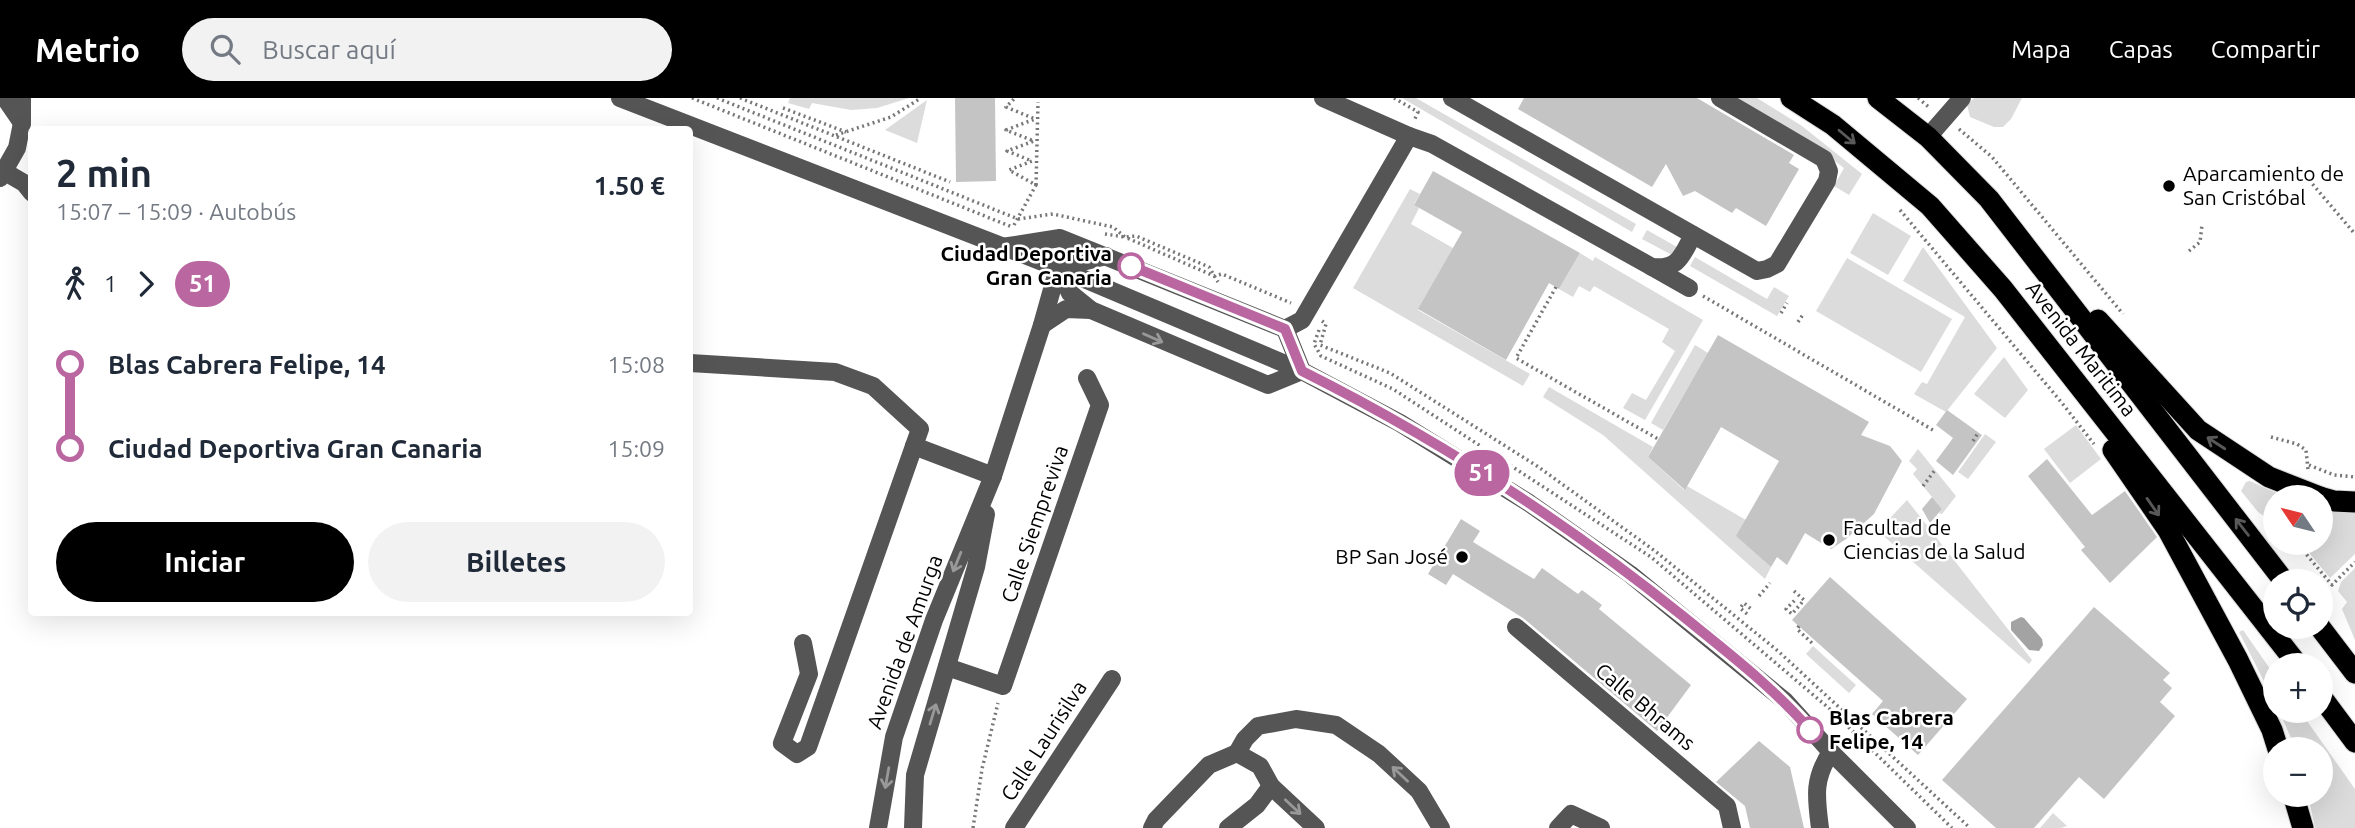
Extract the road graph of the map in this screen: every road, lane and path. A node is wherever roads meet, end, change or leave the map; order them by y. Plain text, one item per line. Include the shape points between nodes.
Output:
1 (5, 98) edge
2 (22, 98) edge
3 (620, 98) edge
4 (740, 98) edge
5 (921, 98) edge
6 (1015, 98) edge
7 (1323, 98) edge
8 (1452, 98) edge
9 (1720, 98) edge
10 (1791, 98) edge
11 (1878, 98) edge
12 (1918, 98) edge
13 (1962, 98) edge
14 (1038, 102) dead end
15 (782, 107) dead end
16 (1945, 118) junction
17 (22, 123) junction
18 (692, 126) edge
19 (693, 127) edge
20 (846, 132) junction
21 (834, 136) junction
22 (1409, 136) junction
23 (1928, 137) junction
24 (1, 172) edge
25 (2309, 180) dead end
26 (950, 182) dead end
27 (1036, 185) junction
28 (28, 188) edge
29 (1989, 199) junction
30 (1893, 202) dead end
31 (2202, 225) dead end
32 (1013, 227) dead end
33 (2355, 234) edge
34 (1693, 235) junction
35 (1001, 247) junction
36 (2189, 251) dead end
37 (1106, 256) junction
38 (1653, 267) junction
39 (1058, 268) junction
40 (1556, 287) dead end
41 (1689, 288) joint
42 (2003, 289) junction
43 (1787, 303) dead end
44 (1091, 310) junction
45 (1782, 313) dead end
46 (1804, 313) dead end
47 (2124, 316) dead end
48 (1302, 320) junction
49 (1798, 322) dead end
50 (1042, 325) junction
51 (1285, 329) junction
52 (693, 363) edge
53 (1302, 371) junction
54 (1087, 378) dead end
55 (1933, 430) dead end
56 (1978, 433) dead end
57 (2271, 437) dead end
58 (1658, 439) dead end
59 (1973, 441) dead end
60 (914, 446) junction
61 (2096, 446) dead end
62 (2309, 465) junction
63 (1935, 470) dead end
64 (993, 476) junction
65 (2355, 477) edge
66 (2289, 485) edge
67 (2312, 485) edge
68 (1923, 486) dead end
69 (2333, 501) edge
70 (2355, 502) edge
71 (2307, 555) edge
72 (2355, 562) edge
73 (2275, 569) edge
74 (1770, 583) dead end
75 (1794, 591) dead end
76 (1759, 596) dead end
77 (1795, 600) dead end
78 (1751, 609) dead end
79 (1747, 614) dead end
80 (933, 620) junction
81 (1799, 626) dead end
82 (1516, 627) dead end
83 (958, 631) junction
84 (2329, 639) edge
85 (803, 643) dead end
86 (1812, 643) dead end
87 (2289, 653) edge
88 (947, 667) junction
89 (2355, 673) edge
90 (1112, 679) dead end
91 (1003, 686) junction
92 (2333, 712) edge
93 (2274, 737) edge
94 (2355, 742) edge
95 (1831, 752) junction
96 (1237, 753) junction
97 (1271, 786) junction
98 (2294, 807) edge
99 (2297, 807) edge
100 (878, 828) edge
101 (913, 828) edge
102 (973, 828) edge
103 (1014, 828) edge
104 (1152, 828) edge
105 (1228, 828) edge
106 (1316, 828) edge
107 (1441, 828) edge
108 (1558, 828) edge
109 (1601, 828) edge
110 (1732, 828) edge
111 (1820, 828) edge
112 (1907, 828) edge
113 (2293, 828) edge
114 (2303, 828) edge

1 - 17 street
2 - 17 street
3 - 18 street
4 - 21 path
5 - 20 path via 891,117
6 - 27 path via 1006,107 1035,119 1006,130 1034,141 1007,151 1032,161 1009,170
7 - 22 street
8 - 34 street
9 - 34 street via 1824,159 1829,171 1777,264 1768,269 1757,271
10 -> 42 highway, Avenida Maritima via 1833,125 1930,206
11 - 23 highway, Avenida Maritima
12 - 16 path
13 - 16 street
14 - 27 path
15 - 20 path
16 - 23 street
16 - 47 path via 1992,157
17 - 24 street via 17,148
19 - 35 street
20 - 21 path
21 - 26 path
22 - 38 street via 1432,144
22 - 48 street
23 - 29 highway, Avenida Maritima
24 - 28 street
25 - 33 path
27 - 32 path
66 -> 29 highway via 2198,430
73 -> 29 highway, Avenida Maritima
30 - 61 path
31 - 36 path via 2200,242
34 - 38 street via 1672,266
35 - 37 street via 1060,238
35 - 39 street
37 - 39 street
37 - 51 street
38 - 41 street
39 - 44 street via 1070,293
39 - 50 street, Avenida de Amurga
39 - 53 street
40 - 58 path via 1516,358
41 - 55 path
42 - 87 highway, Avenida Maritima
42 -> 93 highway via 2168,530
43 - 45 path
44 - 50 street via 1066,309
44 -> 53 street via 1268,385
46 - 49 path
48 - 51 street
48 - 53 street
50 - 64 street, Avenida de Amurga
51 - 53 street
52 - 60 street via 835,372 860,381 873,386 920,429
53 - 95 street via 1400,423 1593,547 1768,686
54 - 91 street, Calle Siempreviva via 1100,405
56 - 59 path
57 - 62 path via 2306,450
60 - 64 street
60 - 85 street via 808,747 797,754 782,743 808,674
62 - 65 path
62 - 67 path
63 - 68 path
64 -> 80 street, Avenida de Amurga
64 - 83 street, Avenida de Amurga
69 - 70 highway
71 - 72 path via 2332,585
74 - 76 path
75 - 77 path via 1804,600 1792,614 1786,610
78 - 79 path via 1744,603 1740,608
80 - 83 street via 950,615
80 -> 100 street, Avenida de Amurga via 894,737
81 - 86 path
82 - 110 street, Calle Bhrams via 1727,806
83 - 88 street, Avenida de Amurga
84 - 89 highway
88 - 91 street
101 -> 88 street, Avenida de Amurga via 915,775
90 - 103 street, Calle Laurisilva
91 - 102 path
92 - 94 highway
95 - 111 street via 1817,783
95 - 112 street
96 - 97 street via 1260,766
96 - 104 street via 1209,765
107 -> 96 street via 1419,791 1379,754 1336,725 1296,719 1258,726
97 - 105 street via 1257,805
97 -> 106 street
98 - 113 highway
99 - 114 highway
108 - 109 street via 1572,814

